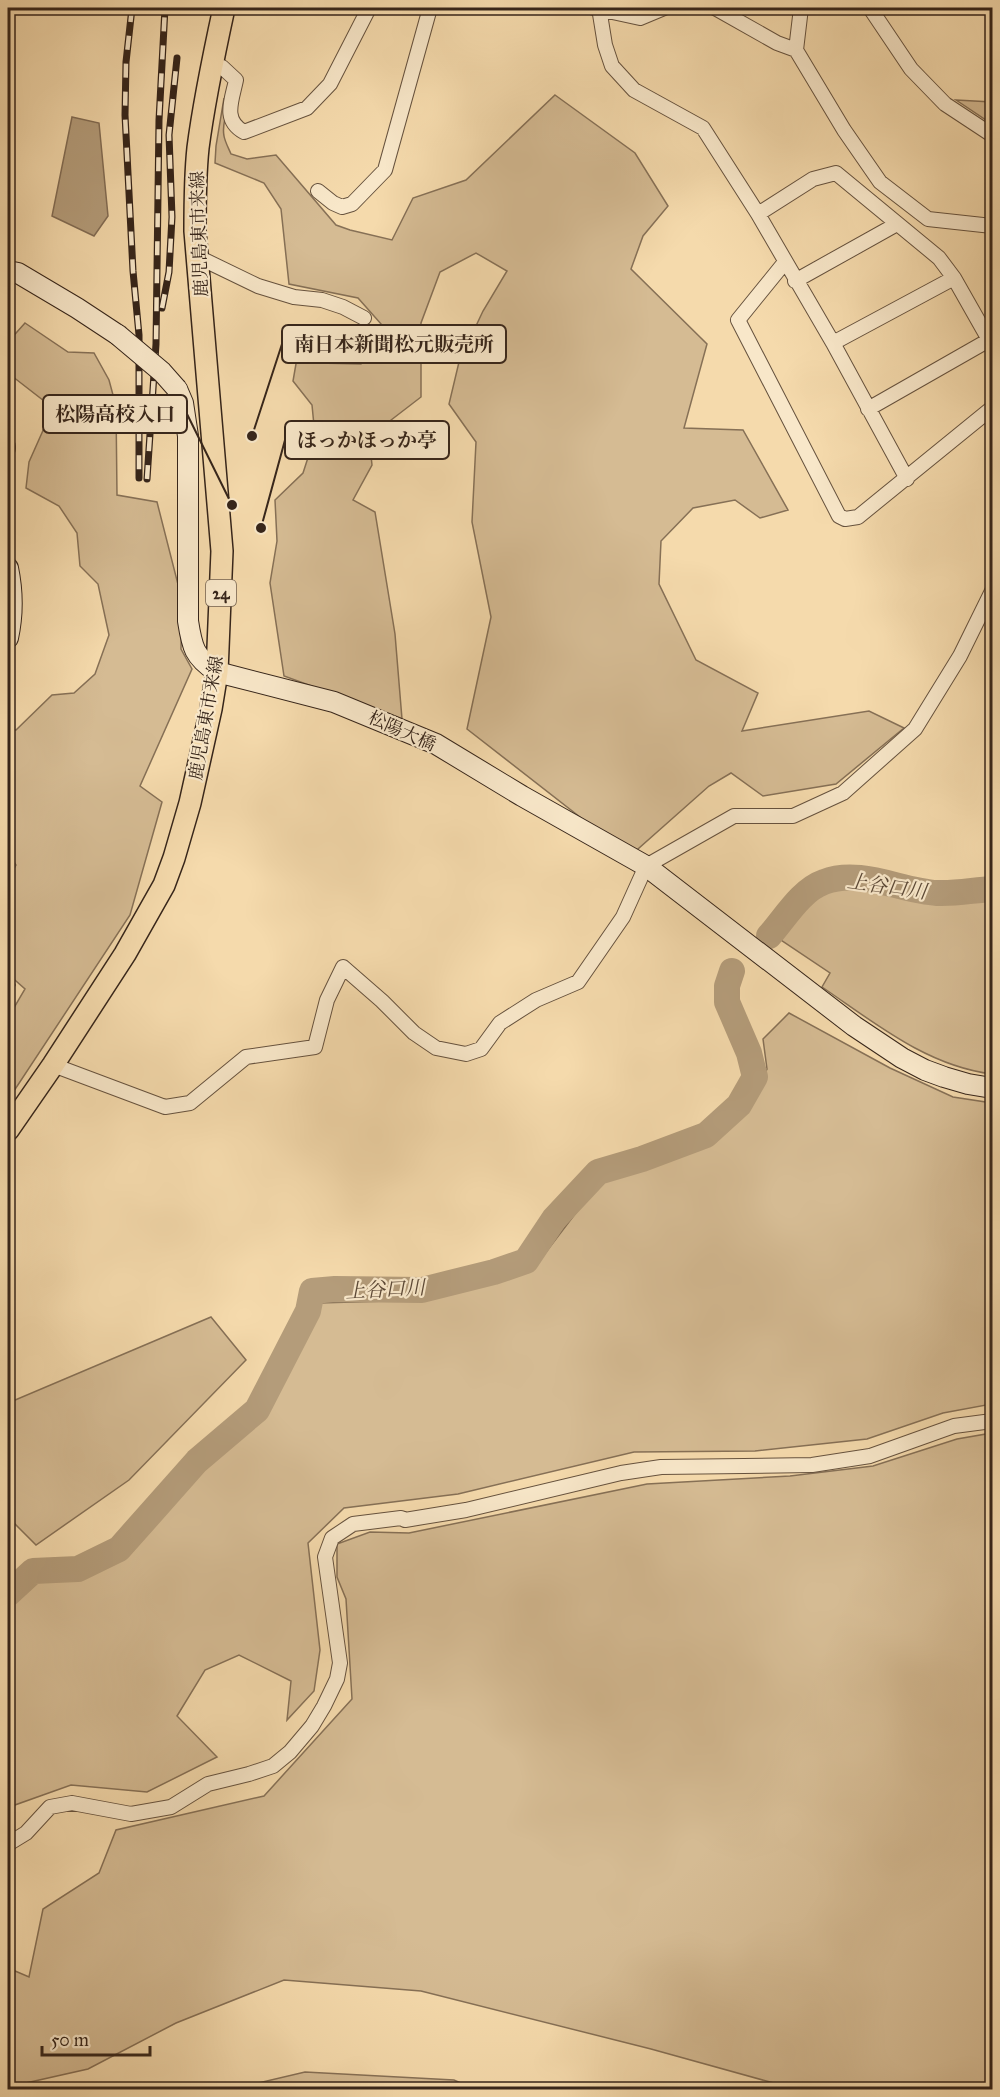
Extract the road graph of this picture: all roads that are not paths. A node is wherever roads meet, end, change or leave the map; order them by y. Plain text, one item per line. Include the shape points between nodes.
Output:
1 (224, 8) edge
2 (369, 8) edge
3 (430, 8) edge
4 (597, 8) edge
5 (664, 8) edge
6 (715, 8) edge
7 (801, 8) edge
8 (870, 8) edge
9 (796, 50) junction
10 (212, 66) junction
11 (993, 135) edge
12 (318, 191) dead end
13 (758, 214) junction
14 (897, 224) junction
15 (993, 226) edge
16 (198, 257) junction
17 (785, 262) junction
18 (8, 271) edge
19 (954, 278) junction
20 (795, 281) junction
21 (364, 318) dead end
22 (833, 343) junction
23 (991, 343) edge
24 (993, 408) edge
25 (868, 409) junction
26 (907, 478) junction
27 (8, 568) edge
28 (993, 591) edge
29 (8, 638) edge
30 (217, 672) junction
31 (646, 866) junction
32 (52, 1065) junction
33 (993, 1088) edge
34 (8, 1130) edge
35 (993, 1421) edge
36 (8, 1844) edge

1 - 10 main road, 鹿児島東市来線 / 24
2 - 10 street via 330,84 307,108 258,127 244,132 235,127 230,118 236,80 222,67
3 - 12 street via 386,170 352,204 342,207
4 - 5 street via 640,18
4 - 13 street via 612,66 634,90 703,128
6 - 9 street
7 - 9 street
8 - 11 street via 911,69 945,104
9 - 15 street via 880,182 928,219
10 - 16 main road, 鹿児島東市来線 / 24 via 195,186
13 - 14 street via 813,179 836,173
13 - 17 street
14 - 19 street via 939,258
14 - 20 street
16 - 21 street via 258,286 294,297 322,300
16 - 30 main road, 鹿児島東市来線 / 24 via 222,551
17 - 20 street
17 - 26 street via 738,320 839,516 855,519
18 - 30 street, bridge via 18,273 118,335 177,388 188,436 190,640 204,664
19 - 22 street
19 - 23 street
20 - 22 street
22 - 25 street
23 - 25 street
24 - 26 street
25 - 26 street
27 - 29 street via 12,589
28 - 31 street via 960,656 915,729 843,793 793,816 734,816
30 - 31 street, 松陽大橋 via 334,702 436,744
30 - 32 main road, 鹿児島東市来線 / 24 via 190,803 164,885 125,954
31 - 32 street via 623,917 578,982 536,1000 500,1023 481,1048 466,1054 436,1048 414,1033 344,967 327,1000 315,1047 246,1057 190,1103 165,1107
31 - 33 street, 松陽大橋 via 854,1026 902,1058 944,1077
32 - 34 main road, 鹿児島東市来線 / 24
35 - 36 street via 954,1426 870,1456 812,1466 662,1467 466,1510 353,1524 332,1538 325,1557 340,1663 337,1679 312,1726 290,1752 273,1766 208,1784 171,1807 131,1814 72,1803 50,1807 26,1833

